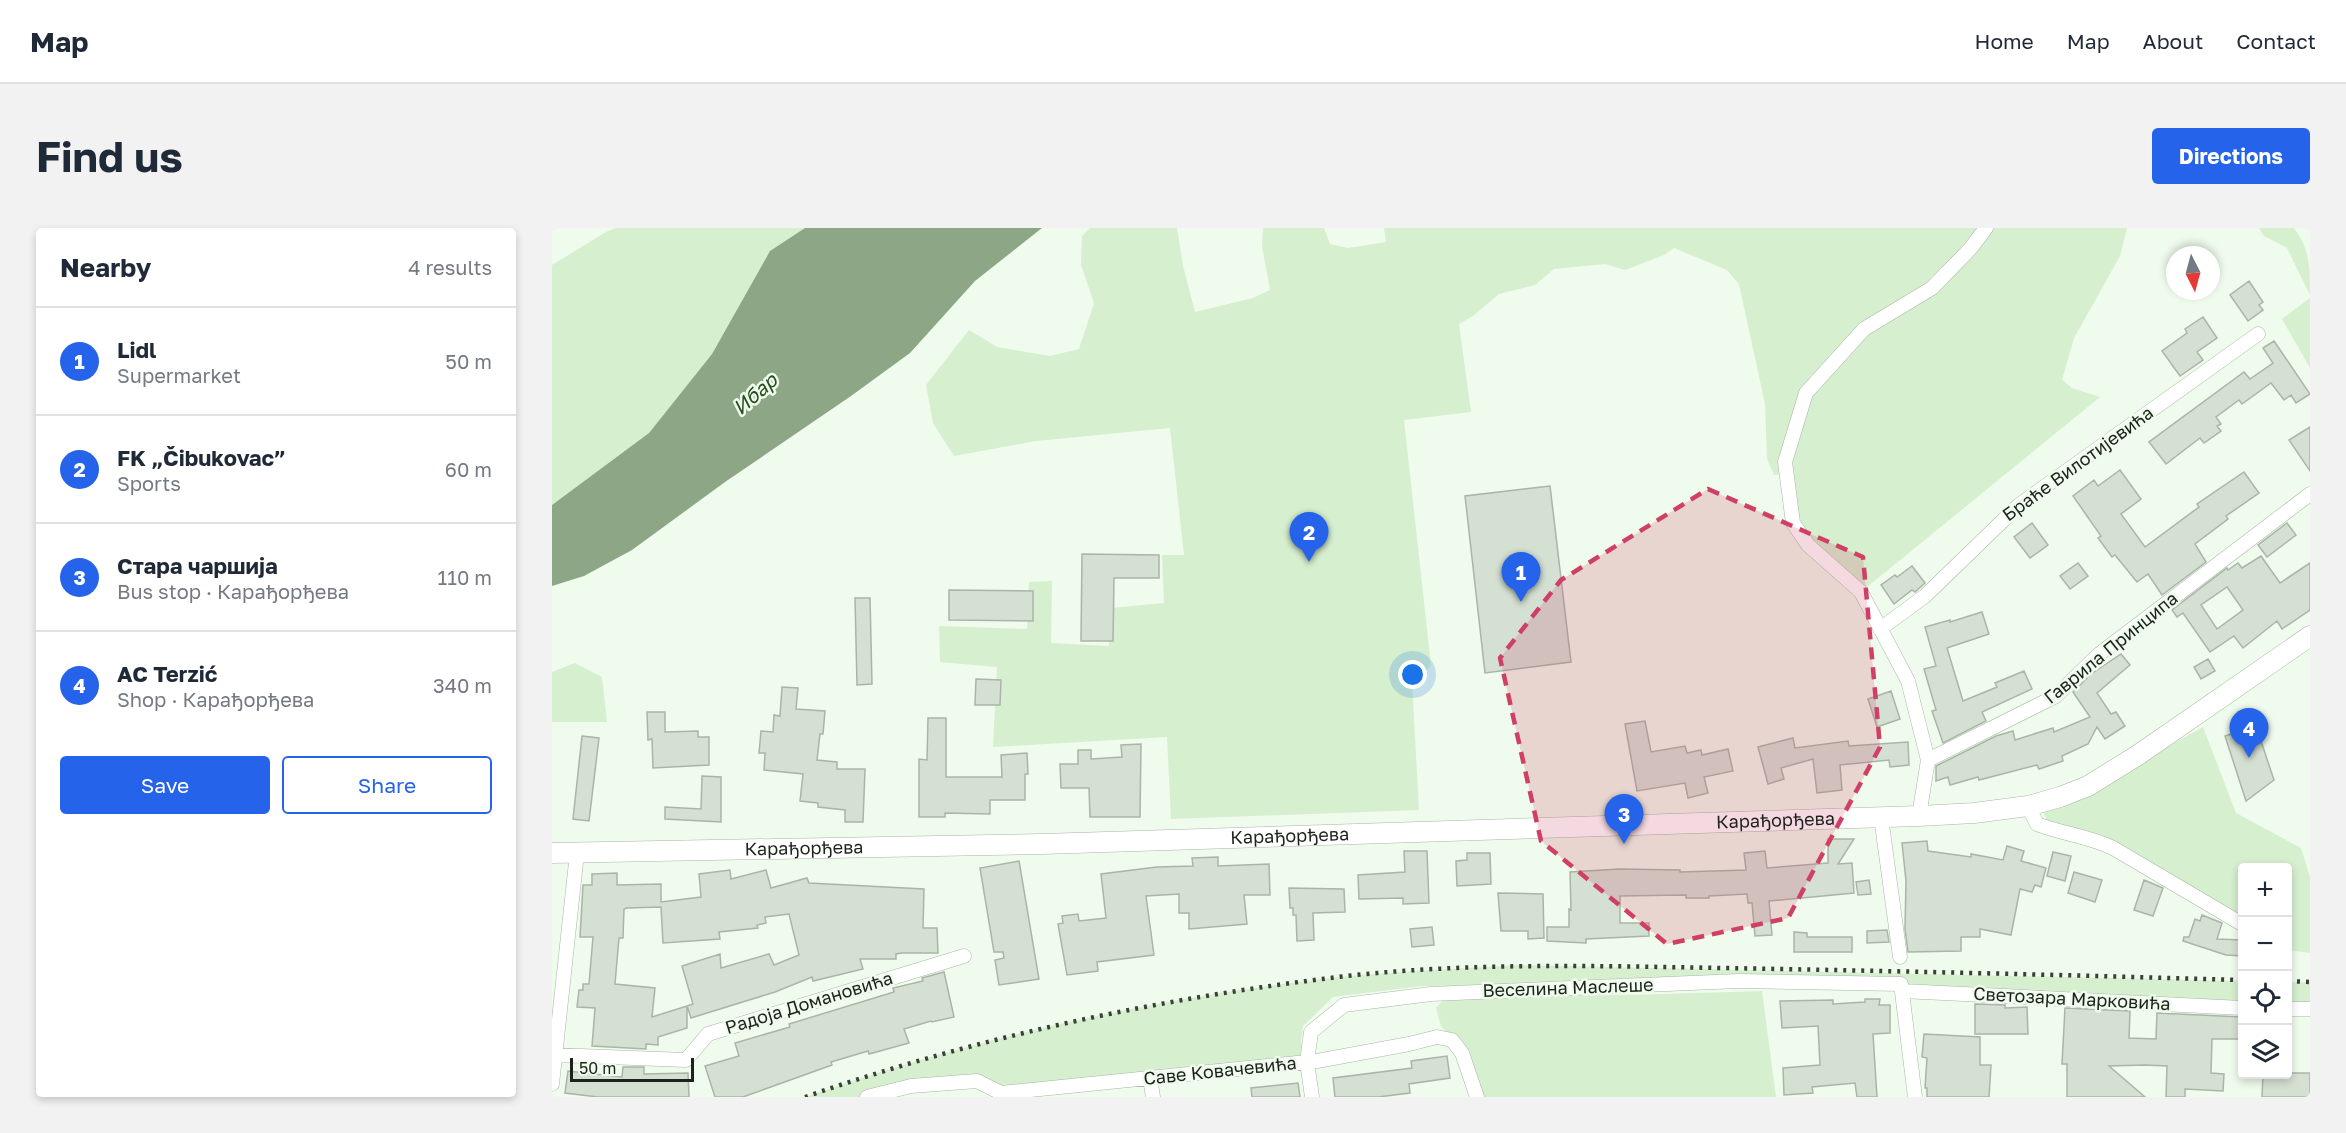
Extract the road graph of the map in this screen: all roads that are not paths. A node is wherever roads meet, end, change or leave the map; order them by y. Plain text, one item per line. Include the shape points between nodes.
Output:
1 (1986, 228) edge
2 (2258, 334) dead end
3 (2310, 494) edge
4 (1880, 628) junction
5 (2310, 636) edge
6 (1928, 760) junction
7 (2028, 806) junction
8 (1919, 816) junction
9 (1881, 817) junction
10 (552, 853) edge
11 (577, 853) junction
12 (2238, 922) edge
13 (964, 956) dead end
14 (1900, 957) dead end
15 (1901, 987) junction
16 (2238, 1008) edge
17 (2292, 1009) edge
18 (2310, 1009) edge
19 (555, 1055) junction
20 (1307, 1062) junction
21 (1150, 1078) junction
22 (552, 1084) edge
23 (1001, 1095) edge
24 (867, 1097) edge
25 (1153, 1097) edge
26 (1312, 1097) edge
27 (1477, 1097) edge
28 (1915, 1097) edge

1 - 4 street via 1932,288 1864,329 1806,393 1785,462 1793,523 1808,545 1861,592
2 - 4 street, Браће Вилотијевића via 2019,505 1925,596
3 - 6 street, Гаврила Принципа via 2098,655 2056,696
4 - 6 street via 1908,681
5 - 7 street, Карађорђева via 2112,772 2088,786
6 - 8 street
7 - 8 street, Карађорђева
7 - 12 street via 2037,824 2097,840
8 - 9 street, Карађорђева
9 - 11 street, Карађорђева via 1042,844
9 - 14 street
10 - 11 street, Карађорђева
11 - 19 street
13 - 19 street, Радоја Домановића via 708,1034 686,1060
15 - 16 street, Светозара Марковића
15 - 20 street, Веселина Маслеше via 1727,981 1397,998 1344,1005 1311,1032
15 - 28 street
17 - 18 street
19 - 22 street
20 - 21 street, Саве Ковачевића
20 - 26 street, Веселина Маслеше
20 - 27 street, Саве Ковачевића via 1437,1037 1452,1040 1462,1053
21 - 23 street, Саве Ковачевића
21 - 25 street
23 - 24 street, Саве Ковачевића via 977,1080 911,1086

